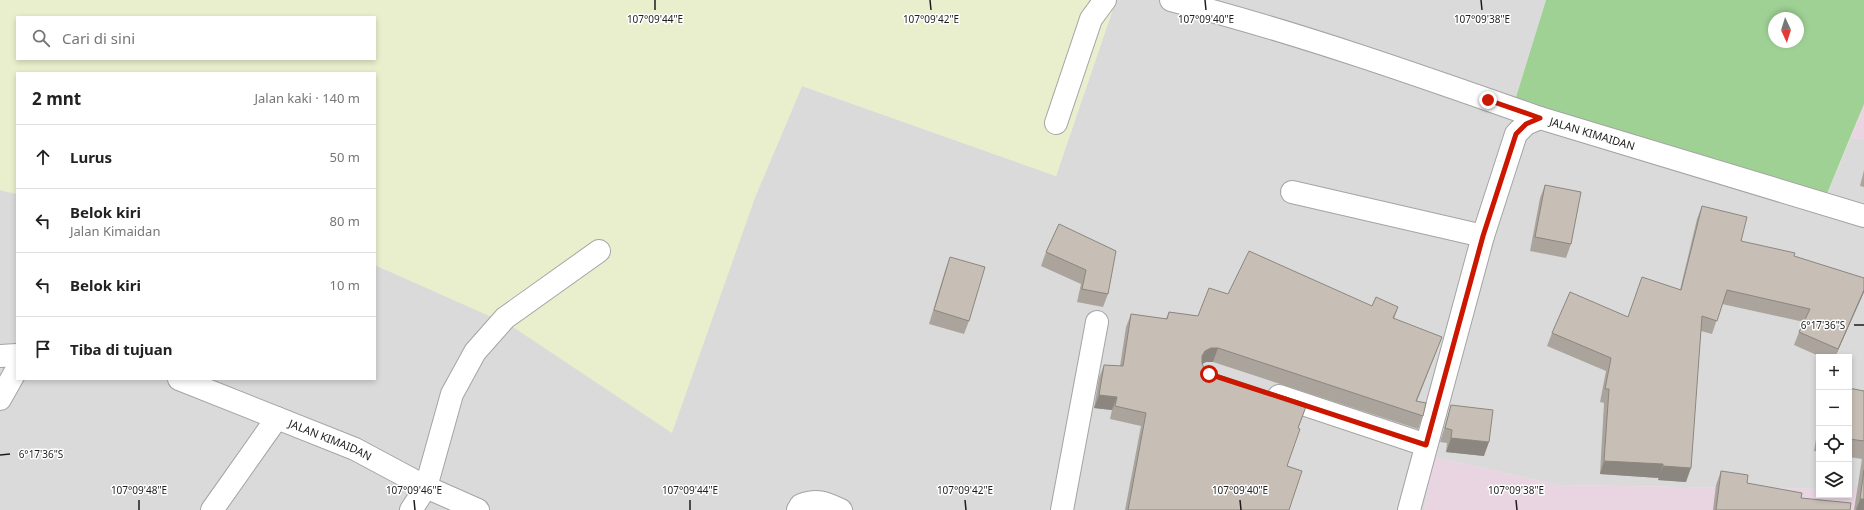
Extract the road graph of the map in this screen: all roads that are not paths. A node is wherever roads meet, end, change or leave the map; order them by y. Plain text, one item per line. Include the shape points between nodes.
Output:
1 (1105, 0) edge
2 (1171, 0) edge
3 (1540, 118) junction
4 (1056, 123) dead end
5 (1292, 192) dead end
6 (1864, 216) edge
7 (1483, 236) junction
8 (599, 251) dead end
9 (1097, 322) dead end
10 (0, 356) edge
11 (16, 356) edge
12 (16, 371) edge
13 (181, 380) edge
14 (1262, 391) edge
15 (0, 400) edge
16 (277, 418) junction
17 (1426, 445) junction
18 (426, 487) junction
19 (212, 510) edge
20 (411, 510) edge
21 (478, 510) edge
22 (798, 510) edge
23 (841, 510) edge
24 (1062, 510) edge
25 (1409, 510) edge

1 - 4 street via 1091,19
2 - 3 street via 1236,16 1328,44
3 - 6 street, JALAN KIMAIDAN
3 - 7 street, JALAN KIMAIDAN via 1526,124 1516,134
5 - 7 street
7 - 17 street, JALAN KIMAIDAN
8 - 18 street via 505,318 475,352 452,394
9 - 24 street
10 - 11 street
12 - 15 street
13 - 16 street, JALAN KIMAIDAN
14 - 17 street
16 - 18 street, JALAN KIMAIDAN via 355,449
16 - 19 street
17 - 25 street, JALAN KIMAIDAN
18 - 20 street
18 - 21 street, JALAN KIMAIDAN
22 - 23 street via 801,505 812,501

